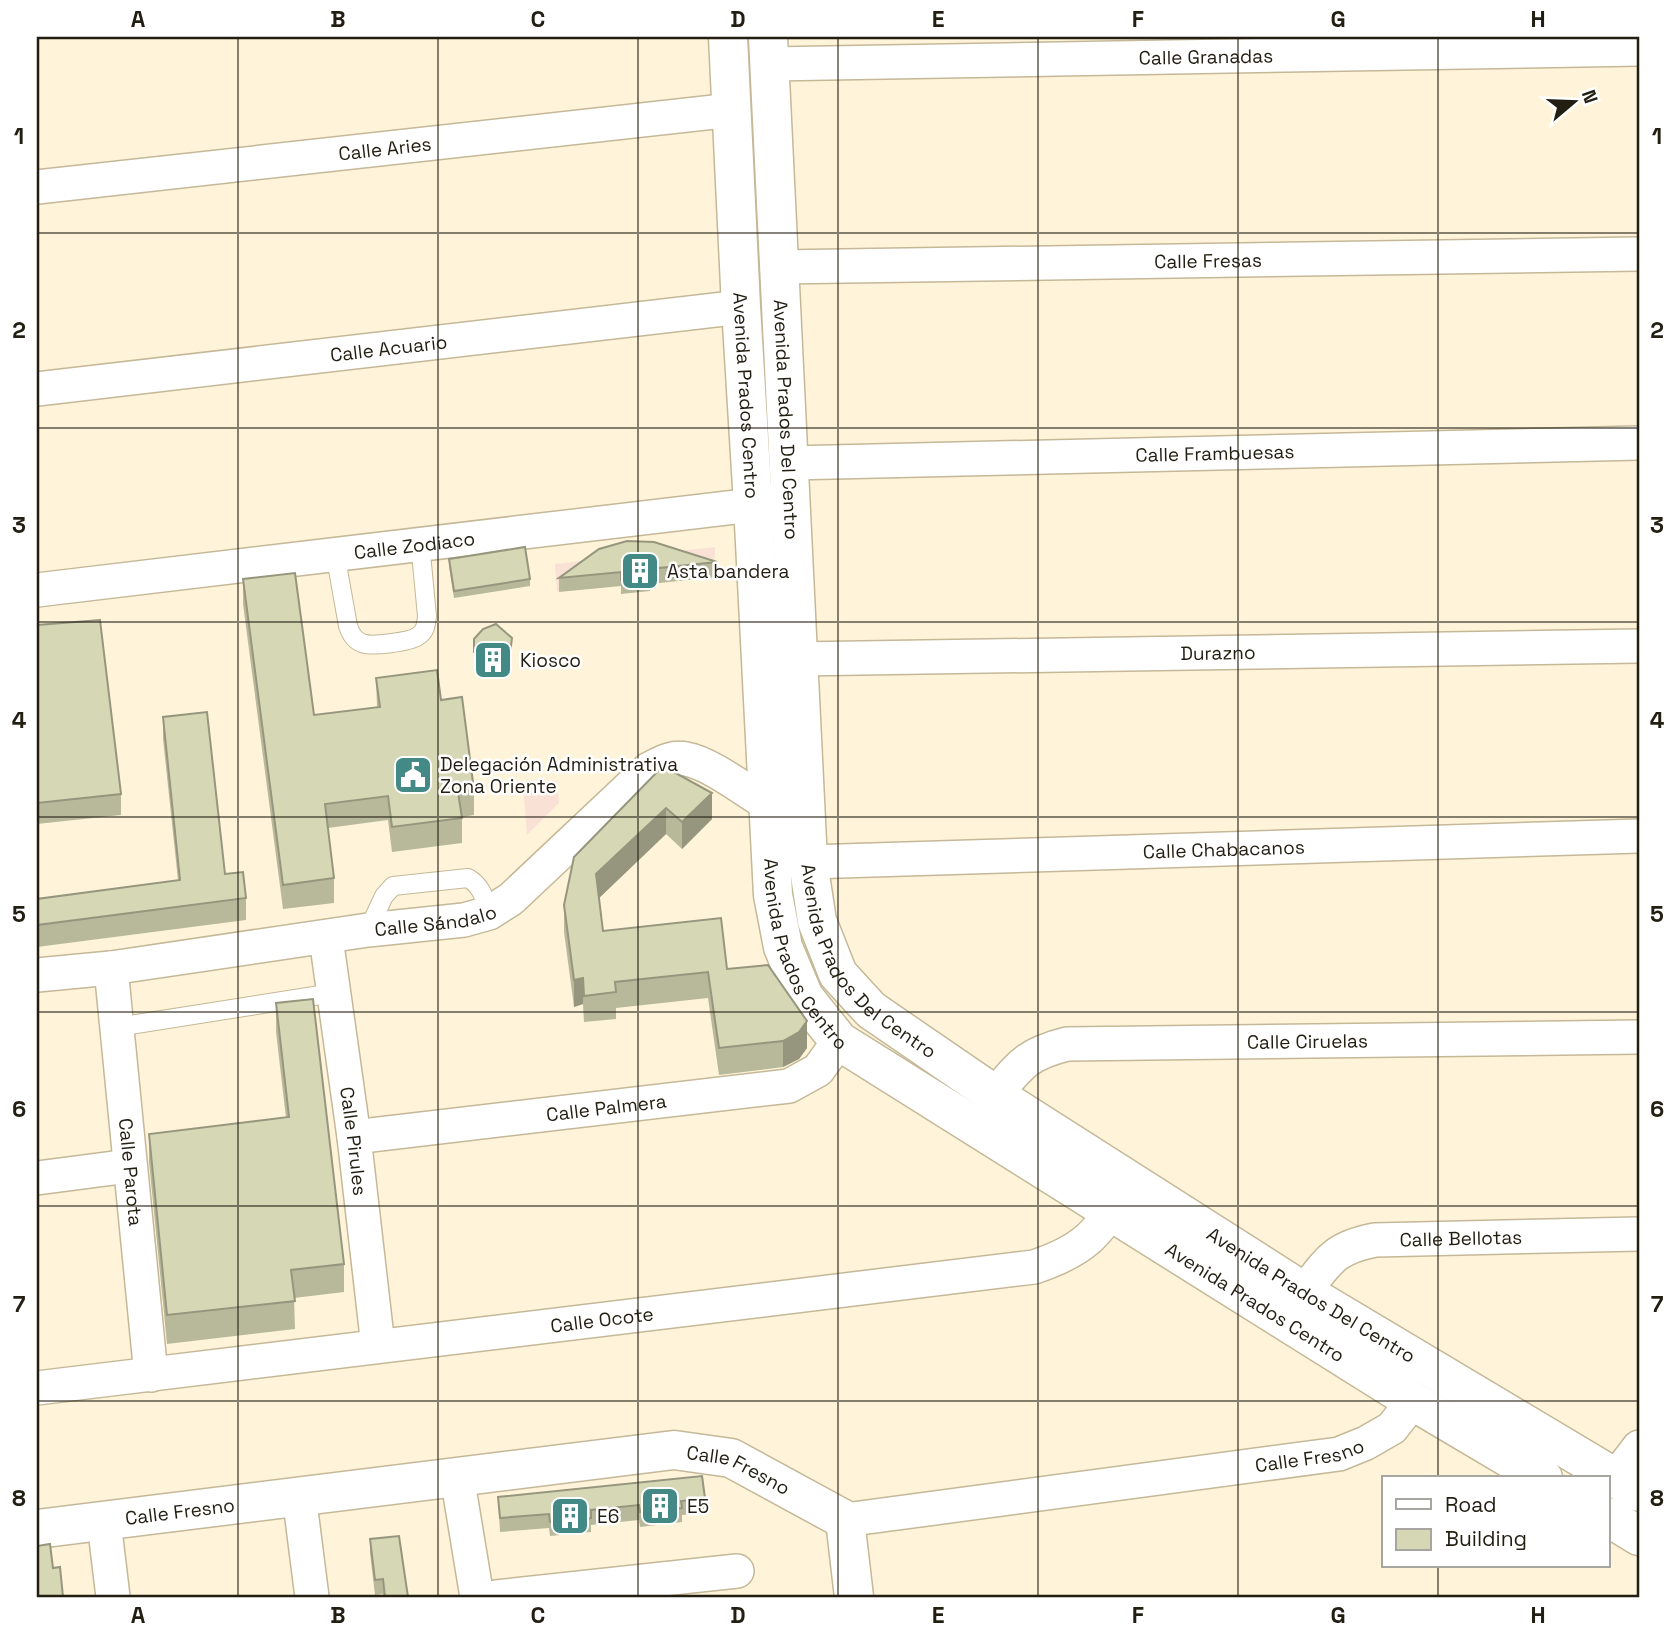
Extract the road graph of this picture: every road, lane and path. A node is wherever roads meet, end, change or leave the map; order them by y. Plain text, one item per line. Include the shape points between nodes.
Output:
1 (728, 37) edge
2 (1639, 49) edge
3 (769, 50) edge
4 (732, 110) junction
5 (37, 187) edge
6 (1639, 254) edge
7 (778, 267) junction
8 (741, 307) junction
9 (37, 389) edge
10 (1639, 443) edge
11 (790, 463) junction
12 (772, 502) junction
13 (420, 543) junction
14 (335, 553) junction
15 (37, 590) edge
16 (1639, 646) edge
17 (798, 659) junction
18 (769, 805) junction
19 (1639, 836) edge
20 (808, 862) junction
21 (326, 938) junction
22 (111, 968) junction
23 (37, 975) edge
24 (333, 993) junction
25 (117, 1027) junction
26 (1639, 1037) edge
27 (839, 1041) junction
28 (995, 1095) junction
29 (354, 1137) junction
30 (129, 1166) junction
31 (37, 1178) edge
32 (1129, 1180) junction
33 (1111, 1213) junction
34 (1639, 1234) edge
35 (1304, 1292) junction
36 (378, 1346) junction
37 (151, 1375) junction
38 (37, 1388) edge
39 (1413, 1401) junction
40 (1639, 1447) edge
41 (457, 1476) junction
42 (1540, 1476) edge
43 (1627, 1485) edge
44 (299, 1495) junction
45 (1610, 1518) edge
46 (845, 1520) junction
47 (104, 1521) junction
48 (37, 1529) edge
49 (1639, 1536) edge
50 (737, 1571) dead end
51 (113, 1597) edge
52 (312, 1597) edge
53 (477, 1597) edge
54 (496, 1597) edge
55 (854, 1597) edge

1 - 4 street, Avenida Prados Centro
2 - 3 street, Calle Granadas
3 - 7 street, Avenida Prados Del Centro
4 - 5 street, Calle Aries
4 - 8 street, Avenida Prados Centro
6 - 7 street, Calle Fresas
7 - 11 street, Avenida Prados Del Centro
8 - 9 street, Calle Acuario
8 - 12 street, Avenida Prados Centro
10 - 11 street, Calle Frambuesas
11 - 12 street, Avenida Prados Del Centro
12 - 13 street, Calle Zodiaco
12 - 17 street, Avenida Prados Del Centro
12 - 18 street, Avenida Prados Centro
13 - 14 street, Calle Zodiaco
13 - 14 lane via 426,627 419,636 396,642 361,643 352,636
14 - 15 street, Calle Zodiaco
16 - 17 street, Durazno
17 - 20 street, Avenida Prados Del Centro
18 - 21 street, Calle Sándalo via 702,764 684,758 665,760 649,769 511,899 489,913
18 - 27 street, Avenida Prados Centro via 773,895 783,947 804,997
19 - 20 street, Calle Chabacanos
20 - 28 street, Avenida Prados Del Centro via 817,921 838,974 872,1010
21 - 22 street, Calle Sándalo
21 - 24 street, Calle Pirules
22 - 23 street, Calle Sándalo
22 - 25 street, Calle Parota
24 - 25 lane
24 - 29 street, Calle Pirules
25 - 30 street, Calle Parota
26 - 28 street, Calle Ciruelas via 1067,1044 1041,1051 1019,1066
27 - 29 street, Calle Palmera via 818,1070 789,1086
27 - 33 street, Avenida Prados Centro
28 - 32 street, Avenida Prados Del Centro
29 - 36 street, Calle Pirules
30 - 31 street
30 - 37 street, Calle Parota
32 - 33 street, Calle Ocote
32 - 35 street, Avenida Prados Del Centro
33 - 36 street, Calle Ocote via 1088,1241 1063,1257 1034,1267
33 - 39 street, Avenida Prados Centro
34 - 35 street, Calle Bellotas via 1375,1240 1349,1245 1328,1261
35 - 43 street, Avenida Prados Del Centro
36 - 37 street, Calle Ocote
37 - 38 street, Calle Ocote
39 - 42 street, Avenida Prados Centro
39 - 46 street, Calle Fresno via 1392,1428 1339,1454
40 - 43 street
41 - 44 street, Calle Fresno
41 - 46 street, Calle Fresno via 674,1450 731,1458
41 - 53 street
44 - 47 street, Calle Fresno
44 - 52 street
45 - 49 street
46 - 55 street
47 - 48 street, Calle Fresno
47 - 51 street
50 - 54 street

